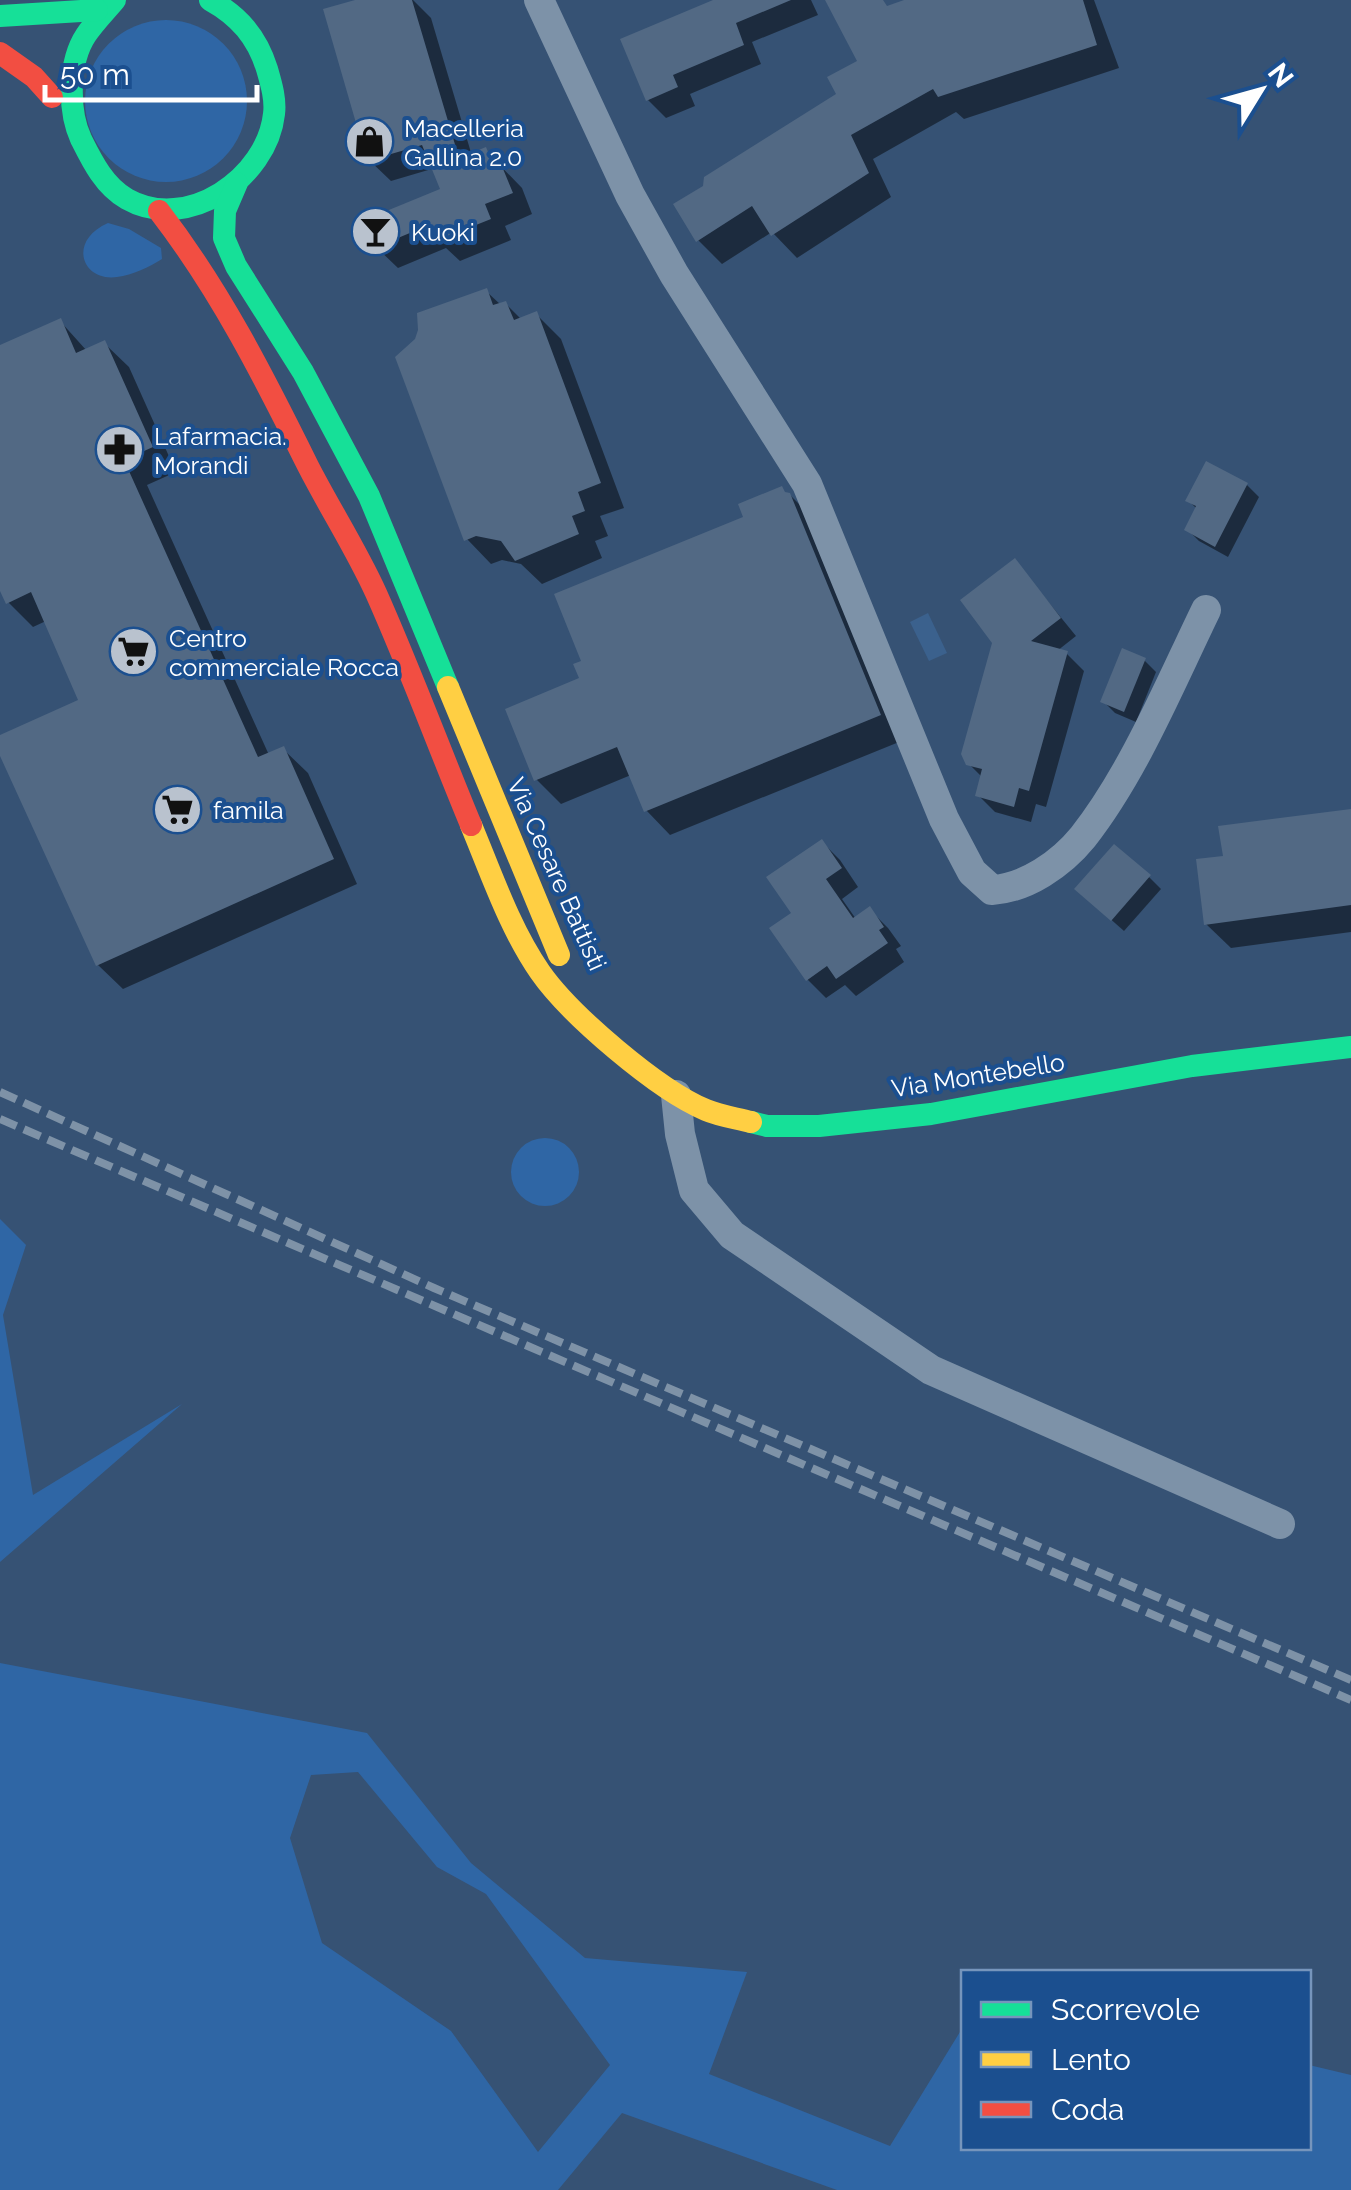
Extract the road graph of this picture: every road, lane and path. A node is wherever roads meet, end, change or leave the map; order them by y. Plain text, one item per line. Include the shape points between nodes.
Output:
1 (210, 0) edge
2 (539, 0) edge
3 (106, 5) edge
4 (228, 6) edge
5 (0, 16) edge
6 (0, 53) edge
7 (52, 97) junction
8 (237, 183) junction
9 (159, 212) junction
10 (1206, 610) dead end
11 (1346, 1046) edge
12 (636, 1066) junction
13 (676, 1094) junction
14 (1280, 1524) dead end

1 - 4 street
2 - 10 street via 630,195 807,484 944,819 972,872 992,890 1013,888 1052,866 1082,839 1115,789
3 - 5 street
3 - 7 street via 64,48
4 - 8 street via 266,60 276,106 268,137
6 - 7 street
7 - 9 street via 54,125 80,174 128,206
8 - 9 street via 200,204
8 - 12 street, Via Cesare Battisti via 225,211 224,238 236,266 369,496 556,950 582,998
9 - 12 street, Via Cesare Battisti via 247,344 350,540 520,937 578,1016
11 - 13 street, Via Montebello via 1192,1066 931,1114 818,1126 768,1126 708,1111
12 - 13 street, Via Montebello
13 - 14 street via 694,1190 732,1235 931,1370

